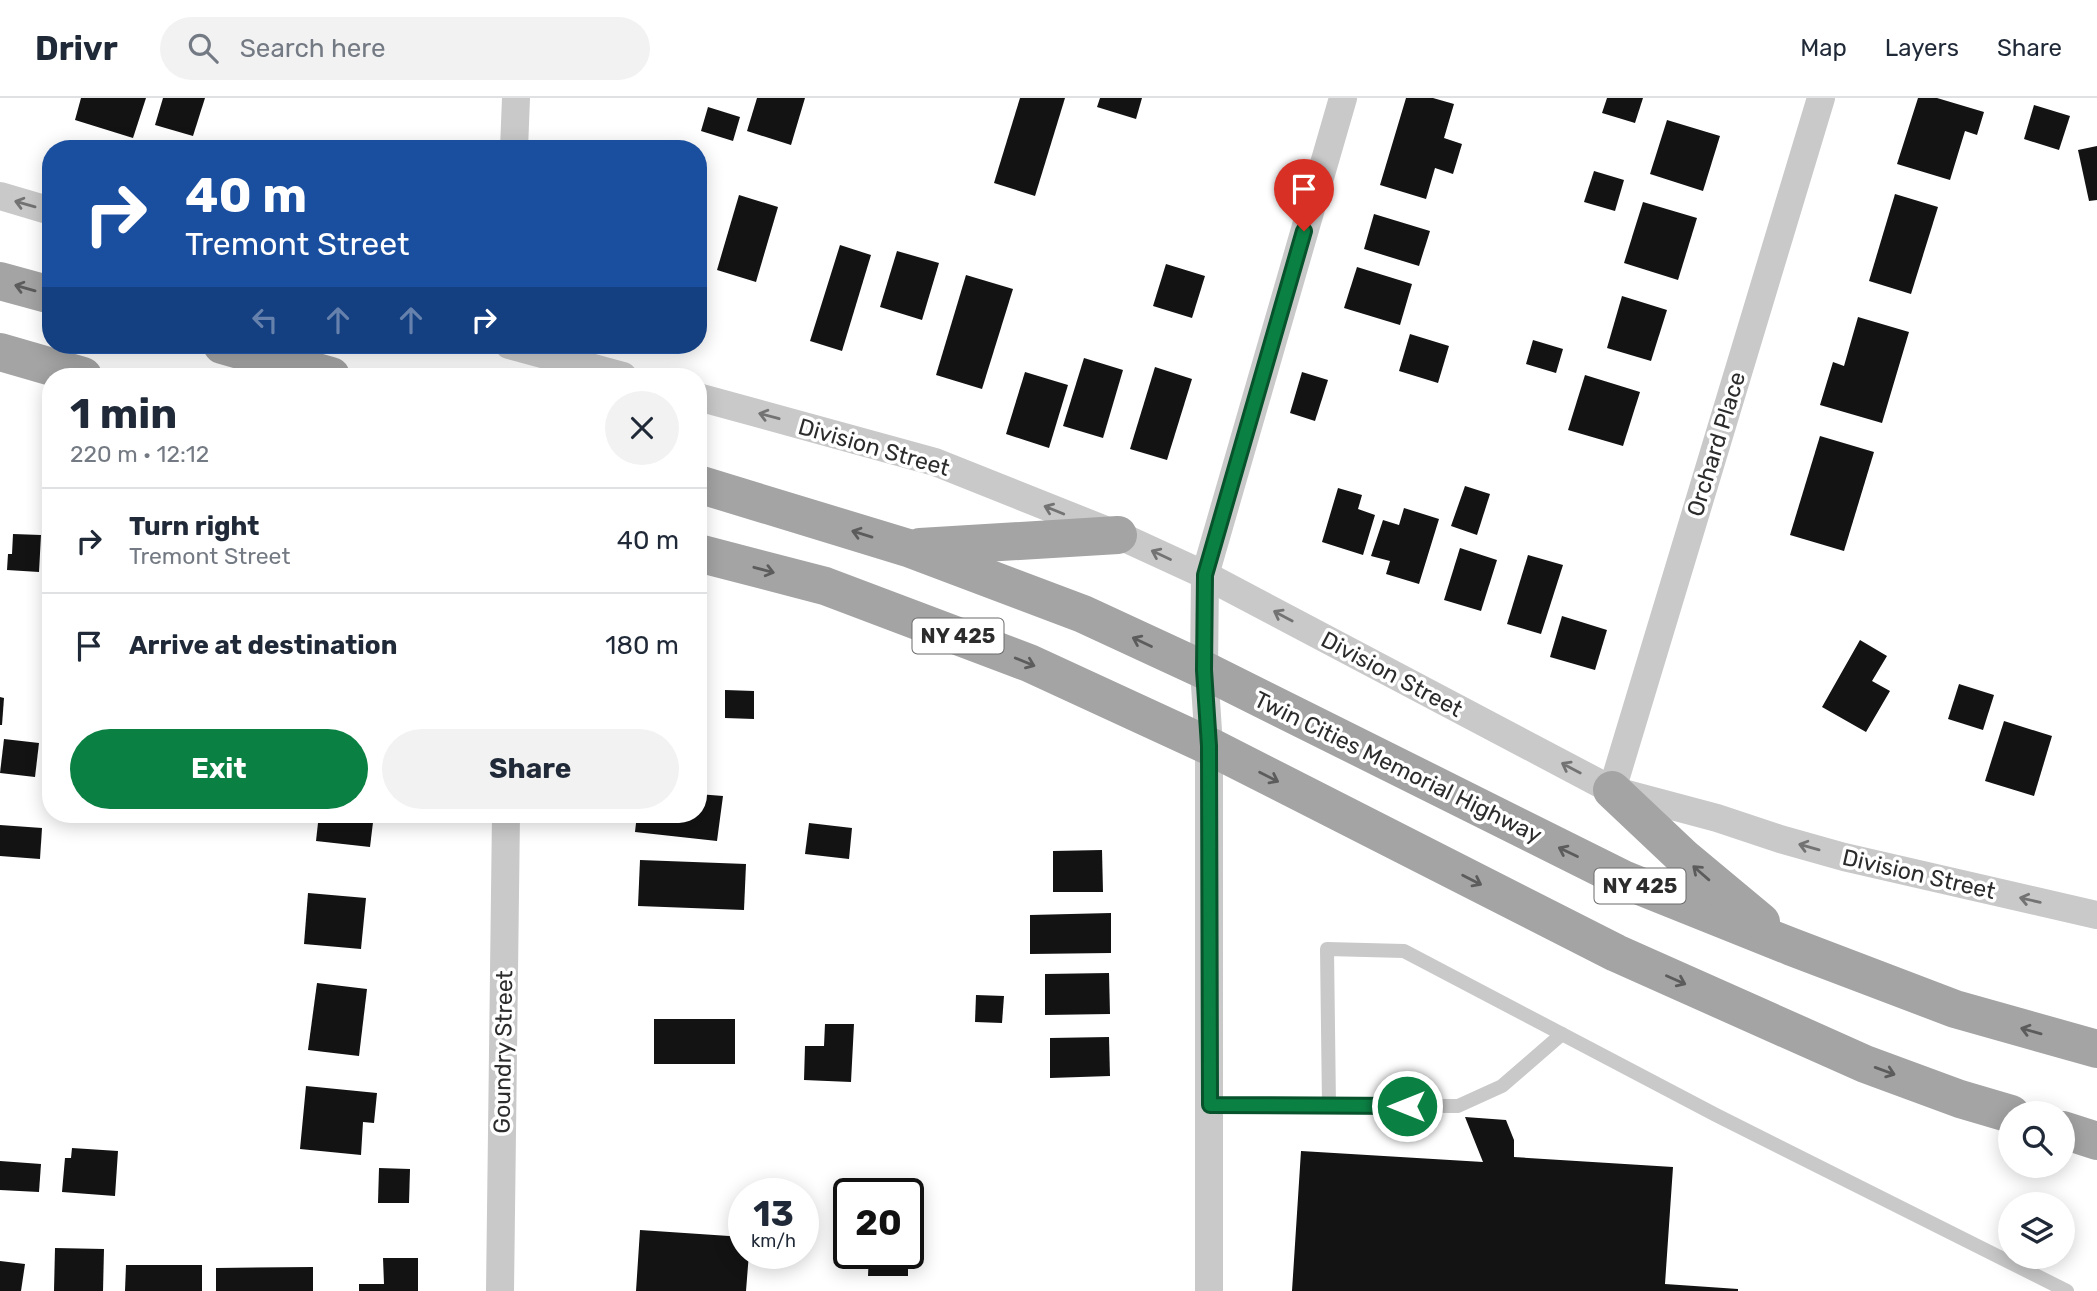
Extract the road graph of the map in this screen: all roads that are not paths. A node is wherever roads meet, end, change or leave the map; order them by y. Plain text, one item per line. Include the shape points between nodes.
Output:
1 (516, 98) edge
2 (1343, 98) edge
3 (1821, 98) edge
4 (514, 140) edge
5 (0, 196) edge
6 (42, 208) edge
7 (0, 281) edge
8 (42, 293) edge
9 (0, 352) edge
10 (254, 354) edge
11 (542, 354) edge
12 (55, 368) edge
13 (303, 368) edge
14 (594, 368) edge
15 (707, 399) edge
16 (707, 487) edge
17 (1118, 535) junction
18 (908, 548) junction
19 (707, 554) edge
20 (1205, 575) junction
21 (1204, 670) junction
22 (1209, 746) junction
23 (1612, 790) junction
24 (506, 823) edge
25 (2097, 915) edge
26 (1792, 947) junction
27 (1562, 1034) junction
28 (2097, 1049) edge
29 (1210, 1105) junction
30 (1329, 1106) junction
31 (1998, 1110) edge
32 (2075, 1134) edge
33 (2097, 1141) edge
34 (500, 1291) edge
35 (1209, 1291) edge
36 (2067, 1291) edge

1 - 4 street
2 - 20 street
3 - 23 street, Orchard Place
6 -> 5 street
8 -> 7 main road
9 - 12 main road
10 - 13 main road
11 - 14 street
17 -> 15 street, Division Street via 934,462
18 -> 16 main road, Twin Cities Memorial Highway / NY 425
17 - 18 main road
20 -> 17 street, Division Street
21 -> 18 main road, Twin Cities Memorial Highway / NY 425 via 1083,614
19 -> 22 main road, NY 425 via 825,586 1003,653
20 - 21 street
23 -> 20 street, Division Street
21 - 22 street
26 -> 21 main road, Twin Cities Memorial Highway / NY 425 via 1625,880
22 - 29 street
22 -> 31 main road, NY 425 via 1616,953 1865,1064
25 -> 23 street, Division Street via 1844,857
26 -> 23 main road via 1683,857
24 - 34 street, Goundry Street
28 -> 26 main road, Twin Cities Memorial Highway / NY 425 via 1955,1009
27 - 30 lane via 1502,1086 1458,1106
27 - 30 lane via 1404,951 1328,948
27 - 36 lane
29 - 30 lane
29 - 35 street
32 - 33 main road

